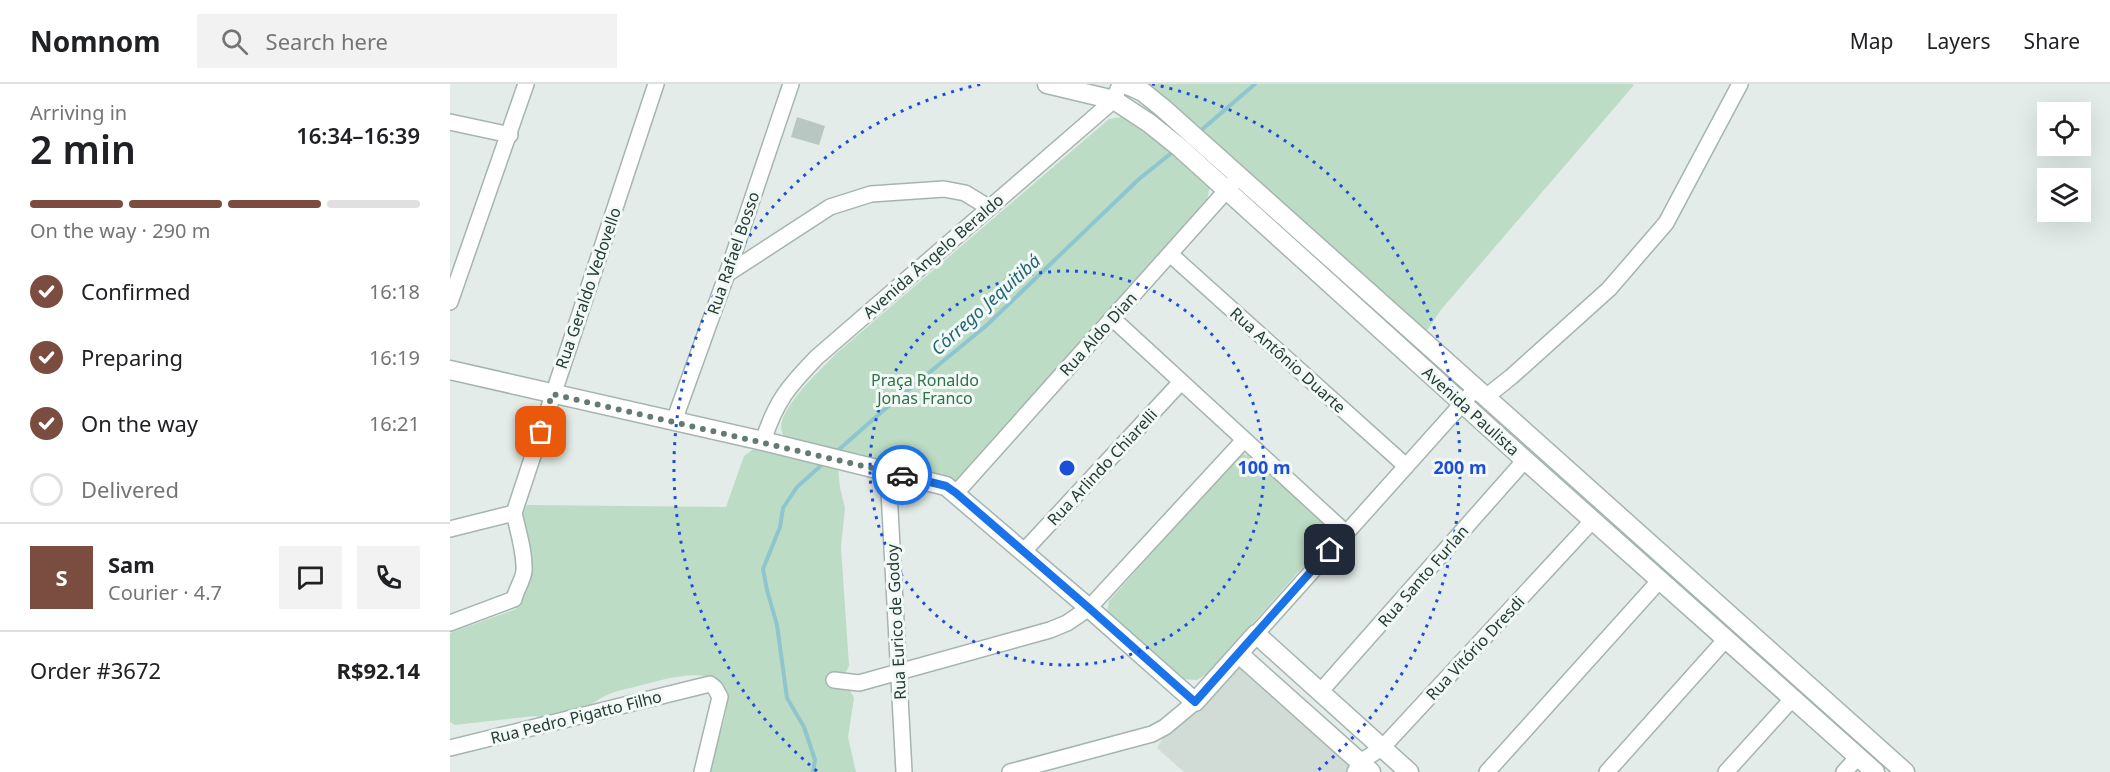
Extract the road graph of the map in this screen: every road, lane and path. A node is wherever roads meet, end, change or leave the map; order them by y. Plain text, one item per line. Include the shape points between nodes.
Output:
1 (526, 84) edge
2 (656, 84) edge
3 (790, 84) edge
4 (1047, 84) edge
5 (1125, 84) edge
6 (1740, 84) edge
7 (1117, 92) edge
8 (450, 122) edge
9 (510, 135) junction
10 (1240, 176) junction
11 (1226, 192) junction
12 (988, 207) junction
13 (1170, 254) junction
14 (727, 274) junction
15 (450, 302) edge
16 (1112, 318) junction
17 (450, 369) edge
18 (1180, 382) junction
19 (1482, 392) junction
20 (552, 394) junction
21 (1462, 403) junction
22 (674, 421) junction
23 (1244, 440) junction
24 (763, 441) junction
25 (1525, 460) junction
26 (1406, 466) junction
27 (888, 472) junction
28 (956, 493) junction
29 (514, 513) junction
30 (1593, 520) junction
31 (450, 529) edge
32 (1346, 533) junction
33 (1024, 551) junction
34 (1660, 580) junction
35 (1089, 608) junction
36 (450, 623) edge
37 (1256, 634) junction
38 (1726, 639) junction
39 (1239, 654) junction
40 (899, 672) junction
41 (834, 680) dead end
42 (1320, 692) junction
43 (1792, 698) junction
44 (1195, 702) junction
45 (450, 748) edge
46 (1382, 748) junction
47 (1858, 756) junction
48 (1362, 769) edge
49 (702, 772) edge
50 (904, 772) edge
51 (1010, 772) edge
52 (1409, 772) edge
53 (1487, 772) edge
54 (1607, 772) edge
55 (1726, 772) edge
56 (1844, 772) edge
57 (1875, 772) edge
58 (1905, 772) edge

1 - 9 street
2 - 20 street, Rua Geraldo Vedovello
3 - 14 street, Rua Rafael Bosso
4 - 7 street, Avenida Paulista
5 - 10 street, Avenida Paulista via 1155,100
6 - 19 street via 1666,223 1609,289 1511,377
7 - 11 street, Avenida Paulista
7 - 12 street, Avenida Ângelo Beraldo
8 - 9 street
9 - 15 street
10 - 11 street, Rua Aldo Dian
10 - 19 street, Avenida Paulista
11 - 13 street, Rua Aldo Dian
11 - 21 street, Avenida Paulista
12 - 14 street via 965,193 945,189 871,194 830,207
12 - 24 street, Avenida Ângelo Beraldo via 788,387 774,410
13 - 16 street, Rua Aldo Dian
13 - 26 street, Rua Antônio Duarte
14 - 22 street, Rua Rafael Bosso
16 - 18 street
16 - 28 street, Rua Aldo Dian
17 - 20 street
18 - 23 street
18 - 33 street, Rua Arlindo Chiarelli
19 - 21 street
19 - 58 street, Avenida Paulista
20 - 22 street
20 - 29 street, Rua Geraldo Vedovello
21 - 25 street, Avenida Paulista
21 - 26 street
22 - 24 street
23 - 32 street
23 - 35 street
24 - 27 street
25 - 30 street, Avenida Paulista
25 - 42 street, Rua Santo Furlan
26 - 32 street
27 - 28 street via 946,486
27 - 40 street, Rua Eurico de Godoy
28 - 33 street
29 - 31 street
29 - 36 street, Rua Geraldo Vedovello via 524,562 524,575 514,599
30 - 34 street, Avenida Paulista
30 - 46 street, Rua Vitório Dresdi
32 - 37 street
33 - 35 street
34 - 38 street, Avenida Paulista
34 - 53 street
35 - 40 street via 1050,630
35 - 44 street
37 - 39 street
37 - 42 street
38 - 43 street, Avenida Paulista
38 - 54 street
39 - 44 street
39 - 48 street
40 - 41 street via 859,683
40 - 50 street, Rua Eurico de Godoy
42 - 46 street
43 - 47 street, Avenida Paulista
43 - 55 street
44 - 51 street via 1152,734
45 - 49 street, Rua Pedro Pigatto Filho via 710,684 720,697
46 - 48 street, Rua Vitório Dresdi
46 - 52 street
47 - 56 street
47 - 57 street, Avenida Paulista

